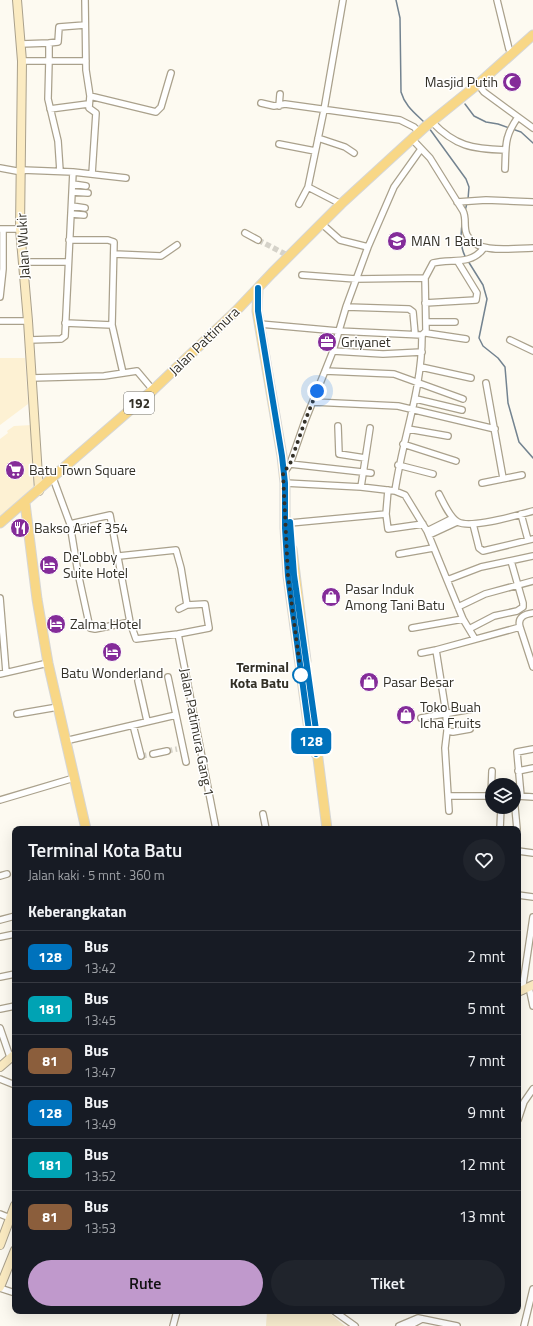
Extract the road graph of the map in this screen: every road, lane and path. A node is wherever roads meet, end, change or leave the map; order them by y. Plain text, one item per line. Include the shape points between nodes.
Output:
1 (17, 0) edge
2 (85, 0) edge
3 (343, 0) edge
4 (497, 0) edge
5 (85, 25) junction
6 (533, 34) edge
7 (49, 43) junction
8 (21, 44) junction
9 (509, 49) junction
10 (22, 61) junction
11 (49, 61) junction
12 (86, 61) junction
13 (171, 73) dead end
14 (481, 88) junction
15 (280, 94) dead end
16 (90, 96) junction
17 (261, 103) dead end
18 (453, 103) junction
19 (88, 104) junction
20 (279, 106) junction
21 (50, 109) junction
22 (324, 110) junction
23 (518, 117) junction
24 (533, 128) edge
25 (318, 138) junction
26 (421, 139) junction
27 (279, 144) dead end
28 (315, 150) junction
29 (506, 150) junction
30 (354, 153) dead end
31 (0, 168) edge
32 (505, 169) dead end
33 (22, 171) junction
34 (60, 171) junction
35 (73, 172) junction
36 (92, 174) junction
37 (126, 178) dead end
38 (73, 184) junction
39 (86, 186) dead end
40 (308, 187) junction
41 (72, 192) junction
42 (88, 193) dead end
43 (457, 202) junction
44 (533, 202) edge
45 (299, 204) dead end
46 (341, 204) junction
47 (72, 206) junction
48 (85, 208) dead end
49 (71, 214) junction
50 (84, 215) dead end
51 (322, 224) junction
52 (2, 229) edge
53 (20, 229) junction
54 (245, 233) dead end
55 (69, 240) junction
56 (258, 240) tunnel mouth
57 (177, 245) dead end
58 (368, 247) junction
59 (533, 248) edge
60 (483, 249) junction
61 (114, 254) junction
62 (23, 262) junction
63 (68, 262) junction
64 (458, 262) junction
65 (302, 275) dead end
66 (424, 278) junction
67 (356, 279) junction
68 (258, 288) junction
69 (0, 297) edge
70 (425, 303) junction
71 (346, 307) junction
72 (236, 311) junction
73 (0, 321) edge
74 (28, 321) junction
75 (426, 322) junction
76 (455, 322) dead end
77 (65, 323) junction
78 (260, 324) junction
79 (112, 325) junction
80 (338, 331) junction
81 (415, 334) junction
82 (424, 334) junction
83 (466, 339) dead end
84 (29, 340) junction
85 (510, 340) dead end
86 (333, 351) junction
87 (533, 351) edge
88 (422, 352) junction
89 (421, 367) junction
90 (325, 371) junction
91 (123, 373) junction
92 (31, 378) junction
93 (471, 378) dead end
94 (419, 382) junction
95 (486, 383) dead end
96 (153, 390) junction
97 (416, 399) junction
98 (463, 399) dead end
99 (314, 402) junction
100 (414, 409) junction
101 (462, 410) dead end
102 (338, 426) dead end
103 (370, 428) dead end
104 (408, 429) junction
105 (495, 429) junction
106 (448, 436) dead end
107 (403, 444) junction
108 (366, 458) junction
109 (456, 461) dead end
110 (290, 464) junction
111 (398, 465) junction
112 (364, 472) junction
113 (283, 473) junction
114 (371, 473) dead end
115 (433, 474) dead end
116 (522, 474) dead end
117 (53, 478) junction
118 (503, 478) junction
119 (285, 483) junction
120 (482, 483) dead end
121 (361, 487) junction
122 (388, 490) junction
123 (39, 491) junction
124 (395, 491) junction
125 (439, 494) dead end
126 (25, 503) junction
127 (286, 511) junction
128 (533, 511) edge
129 (386, 514) junction
130 (521, 514) junction
131 (455, 520) junction
132 (290, 522) junction
133 (0, 523) edge
134 (70, 524) junction
135 (423, 524) junction
136 (473, 524) junction
137 (428, 533) junction
138 (530, 540) edge
139 (433, 548) junction
140 (399, 554) dead end
141 (119, 556) junction
142 (533, 556) edge
143 (511, 561) junction
144 (291, 576) junction
145 (447, 580) junction
146 (533, 581) edge
147 (517, 586) junction
148 (0, 598) edge
149 (187, 604) junction
150 (458, 607) junction
151 (179, 609) dead end
152 (533, 613) edge
153 (463, 619) junction
154 (130, 622) junction
155 (520, 627) junction
156 (412, 628) dead end
157 (469, 629) junction
158 (178, 634) junction
159 (475, 639) junction
160 (436, 650) junction
161 (421, 653) dead end
162 (48, 663) junction
163 (533, 665) edge
164 (3, 673) edge
165 (168, 677) dead end
166 (138, 681) dead end
167 (58, 707) junction
168 (472, 709) dead end
169 (446, 713) junction
170 (17, 714) dead end
171 (176, 715) junction
172 (421, 718) dead end
173 (147, 721) junction
174 (133, 725) junction
175 (470, 729) dead end
176 (447, 731) junction
177 (65, 741) junction
178 (533, 749) edge
179 (167, 751) tunnel mouth
180 (153, 754) tunnel mouth
181 (141, 756) dead end
182 (186, 762) dead end
183 (533, 768) edge
184 (492, 771) dead end
185 (518, 771) junction
186 (74, 778) junction
187 (492, 778) edge
188 (519, 778) edge
189 (448, 796) junction
190 (485, 796) edge
191 (521, 796) edge
192 (533, 797) edge
193 (0, 800) edge
194 (449, 811) dead end
195 (263, 814) dead end
196 (501, 814) edge
197 (516, 814) edge
198 (85, 826) edge
199 (215, 826) edge
200 (265, 826) edge
201 (327, 826) edge
202 (500, 826) edge
203 (517, 826) edge
204 (521, 851) edge
205 (533, 853) edge
206 (7, 874) dead end
207 (0, 876) edge
208 (521, 895) edge
209 (533, 897) edge
210 (12, 917) edge
211 (533, 918) edge
212 (0, 920) edge
213 (12, 935) edge
214 (0, 937) edge
215 (12, 975) edge
216 (0, 977) edge
217 (525, 989) edge
218 (533, 1006) edge
219 (12, 1007) edge
220 (0, 1009) edge
221 (0, 1028) edge
222 (12, 1055) edge
223 (0, 1068) edge
224 (0, 1078) edge
225 (12, 1084) edge
226 (533, 1088) edge
227 (521, 1111) edge
228 (0, 1214) edge
229 (12, 1219) edge
230 (12, 1221) edge
231 (0, 1245) edge
232 (12, 1258) edge
233 (0, 1288) edge
234 (533, 1289) edge
235 (12, 1292) edge
236 (176, 1314) edge
237 (339, 1314) edge
238 (422, 1319) junction
239 (173, 1326) edge
240 (354, 1326) edge
241 (399, 1326) edge
242 (409, 1326) edge
243 (457, 1326) edge
244 (524, 1326) edge

1 - 8 street, Jalan Wukir
2 - 5 street
3 - 22 street
4 - 9 street
5 - 7 street via 59,26 58,42
5 - 12 street
6 - 9 main road, Jalan Pattimura / 192
6 - 14 main road, Jalan Pattimura / 192
7 - 8 street
7 - 11 street
8 - 10 street, Jalan Wukir
9 - 18 main road, Jalan Pattimura / 192 via 454,99
10 - 11 street
10 - 33 street, Jalan Wukir
11 - 12 street
11 - 21 street
12 - 16 street
13 - 16 street via 161,106 156,112
14 - 18 main road, Jalan Pattimura / 192
14 - 23 street
15 - 20 street
16 - 19 street
17 - 20 street
18 - 26 main road, Jalan Pattimura / 192
19 - 21 street
19 - 36 street via 89,109 96,113
20 - 22 street via 285,104
21 - 34 street via 58,141
22 - 25 street
22 - 26 street via 401,120 414,127
23 - 24 street
23 - 29 street via 509,129
25 - 28 street
25 - 30 street via 345,147
26 - 29 street via 450,138 461,145
26 - 43 street
26 - 46 main road, Jalan Pattimura / 192
26 - 58 street via 394,187
27 - 28 street
28 - 40 street
29 - 32 street
31 - 33 street
33 - 34 street
33 - 53 street, Jalan Wukir
34 - 35 street
35 - 36 street
35 - 38 street
36 - 37 street
38 - 39 street
38 - 41 street
40 - 45 street
40 - 46 street
41 - 42 street
41 - 47 street
43 - 44 street
43 - 60 street via 464,214 468,237
46 - 51 main road, Jalan Pattimura / 192
47 - 48 street
47 - 49 street
49 - 50 street
49 - 55 street
51 - 58 street via 340,240
51 - 68 main road, Jalan Pattimura / 192
52 - 53 street
52 - 69 street via 3,269
53 - 62 street, Jalan Wukir
54 - 56 street
55 - 61 street via 113,241
55 - 63 street
57 - 61 street via 160,256
58 - 67 street
59 - 60 street
60 - 64 street via 473,258
61 - 79 street
62 - 63 street
62 - 74 street, Jalan Wukir
63 - 77 street
64 - 66 street via 433,263
64 - 70 street via 475,291 476,300
65 - 67 street
66 - 67 street
66 - 70 street
67 - 71 street
68 - 72 main road, Jalan Pattimura / 192
68 - 78 main road
70 - 75 street
71 - 80 street
71 - 81 street via 409,309 413,312
72 - 78 main road via 249,309
72 - 96 main road, Jalan Pattimura / 192
73 - 74 street
74 - 84 street, Jalan Wukir
75 - 76 street
75 - 82 street
77 - 79 street
77 - 84 street via 63,339
78 - 80 street
78 - 113 main road
79 - 91 street
80 - 81 street
80 - 86 street
81 - 82 street
82 - 83 street
82 - 88 street
84 - 92 street, Jalan Wukir
85 - 87 street
86 - 88 street via 383,354
86 - 90 street
88 - 89 street
89 - 93 street
89 - 94 street
90 - 94 street via 390,373
90 - 99 street
91 - 92 street
91 - 96 street via 140,372
92 - 123 street, Jalan Wukir
94 - 97 street
94 - 98 street
95 - 105 street
96 - 117 main road, Jalan Pattimura / 192
97 - 100 street
97 - 101 street
99 - 100 street
99 - 110 street
100 - 104 street
100 - 105 street
102 - 108 street via 339,454
103 - 108 street
104 - 106 street
104 - 107 street
105 - 118 street
107 - 109 street
107 - 111 street
108 - 112 street
110 - 112 street
110 - 113 street
111 - 115 street
111 - 124 street
112 - 114 street
112 - 121 street
113 - 119 main road
116 - 118 street
117 - 123 main road, Jalan Pattimura / 192
117 - 134 street
118 - 120 street
119 - 121 street
119 - 127 main road
121 - 122 street
122 - 124 street
122 - 129 street
123 - 126 main road, 192
124 - 135 street via 405,495
125 - 131 street
126 - 133 main road, 192
126 - 162 main road
127 - 132 main road
127 - 144 main road via 285,528
128 - 130 street
129 - 132 street
129 - 135 street via 389,530
130 - 136 street
130 - 138 street
131 - 136 street
131 - 137 street
132 - 144 main road
134 - 141 street via 109,515
134 - 154 street via 90,628
135 - 137 street
136 - 138 street via 479,548 482,550 488,551
137 - 139 street
139 - 140 street
139 - 145 street
141 - 149 street via 176,550
141 - 154 street
142 - 143 street
143 - 145 street via 474,568
143 - 147 street
144 - 201 main road via 317,737 316,754
145 - 150 street
146 - 147 street
147 - 150 street via 485,594
147 - 157 street via 524,603 520,610 494,616
148 - 164 street
149 - 151 street
149 - 158 street via 205,604 210,627
150 - 153 street
152 - 155 street via 526,613 522,617
153 - 156 street
153 - 157 street
154 - 158 street via 136,639
155 - 159 street
155 - 163 street
157 - 159 street
158 - 199 street, Jalan Patimura Gang 1
159 - 160 street
160 - 161 street
160 - 169 street
162 - 164 street
162 - 167 main road
165 - 171 street
166 - 173 street
167 - 170 street
167 - 177 main road
168 - 169 street
169 - 172 street
169 - 176 street
171 - 173 street
171 - 182 street via 180,748
173 - 174 street
174 - 177 street
174 - 181 street
175 - 176 street
176 - 189 street via 445,748
177 - 186 main road
178 - 185 street via 517,752
179 - 180 street
183 - 185 street
184 - 187 street
185 - 188 street
186 - 193 street
186 - 198 main road
189 - 190 street
189 - 194 street
191 - 192 street
195 - 200 street
196 - 202 street
197 - 203 street
204 - 205 street
206 - 207 street
208 - 209 street
210 - 212 street
211 - 217 street
213 - 214 street
215 - 216 street
217 - 218 street
219 - 220 street
221 - 222 street
222 - 223 street
224 - 225 street
226 - 227 street
228 - 229 street
230 - 231 street
232 - 233 street
233 - 235 street
234 - 244 street
236 - 239 street
237 - 240 street
238 - 241 street via 413,1319
238 - 242 street
238 - 243 street

